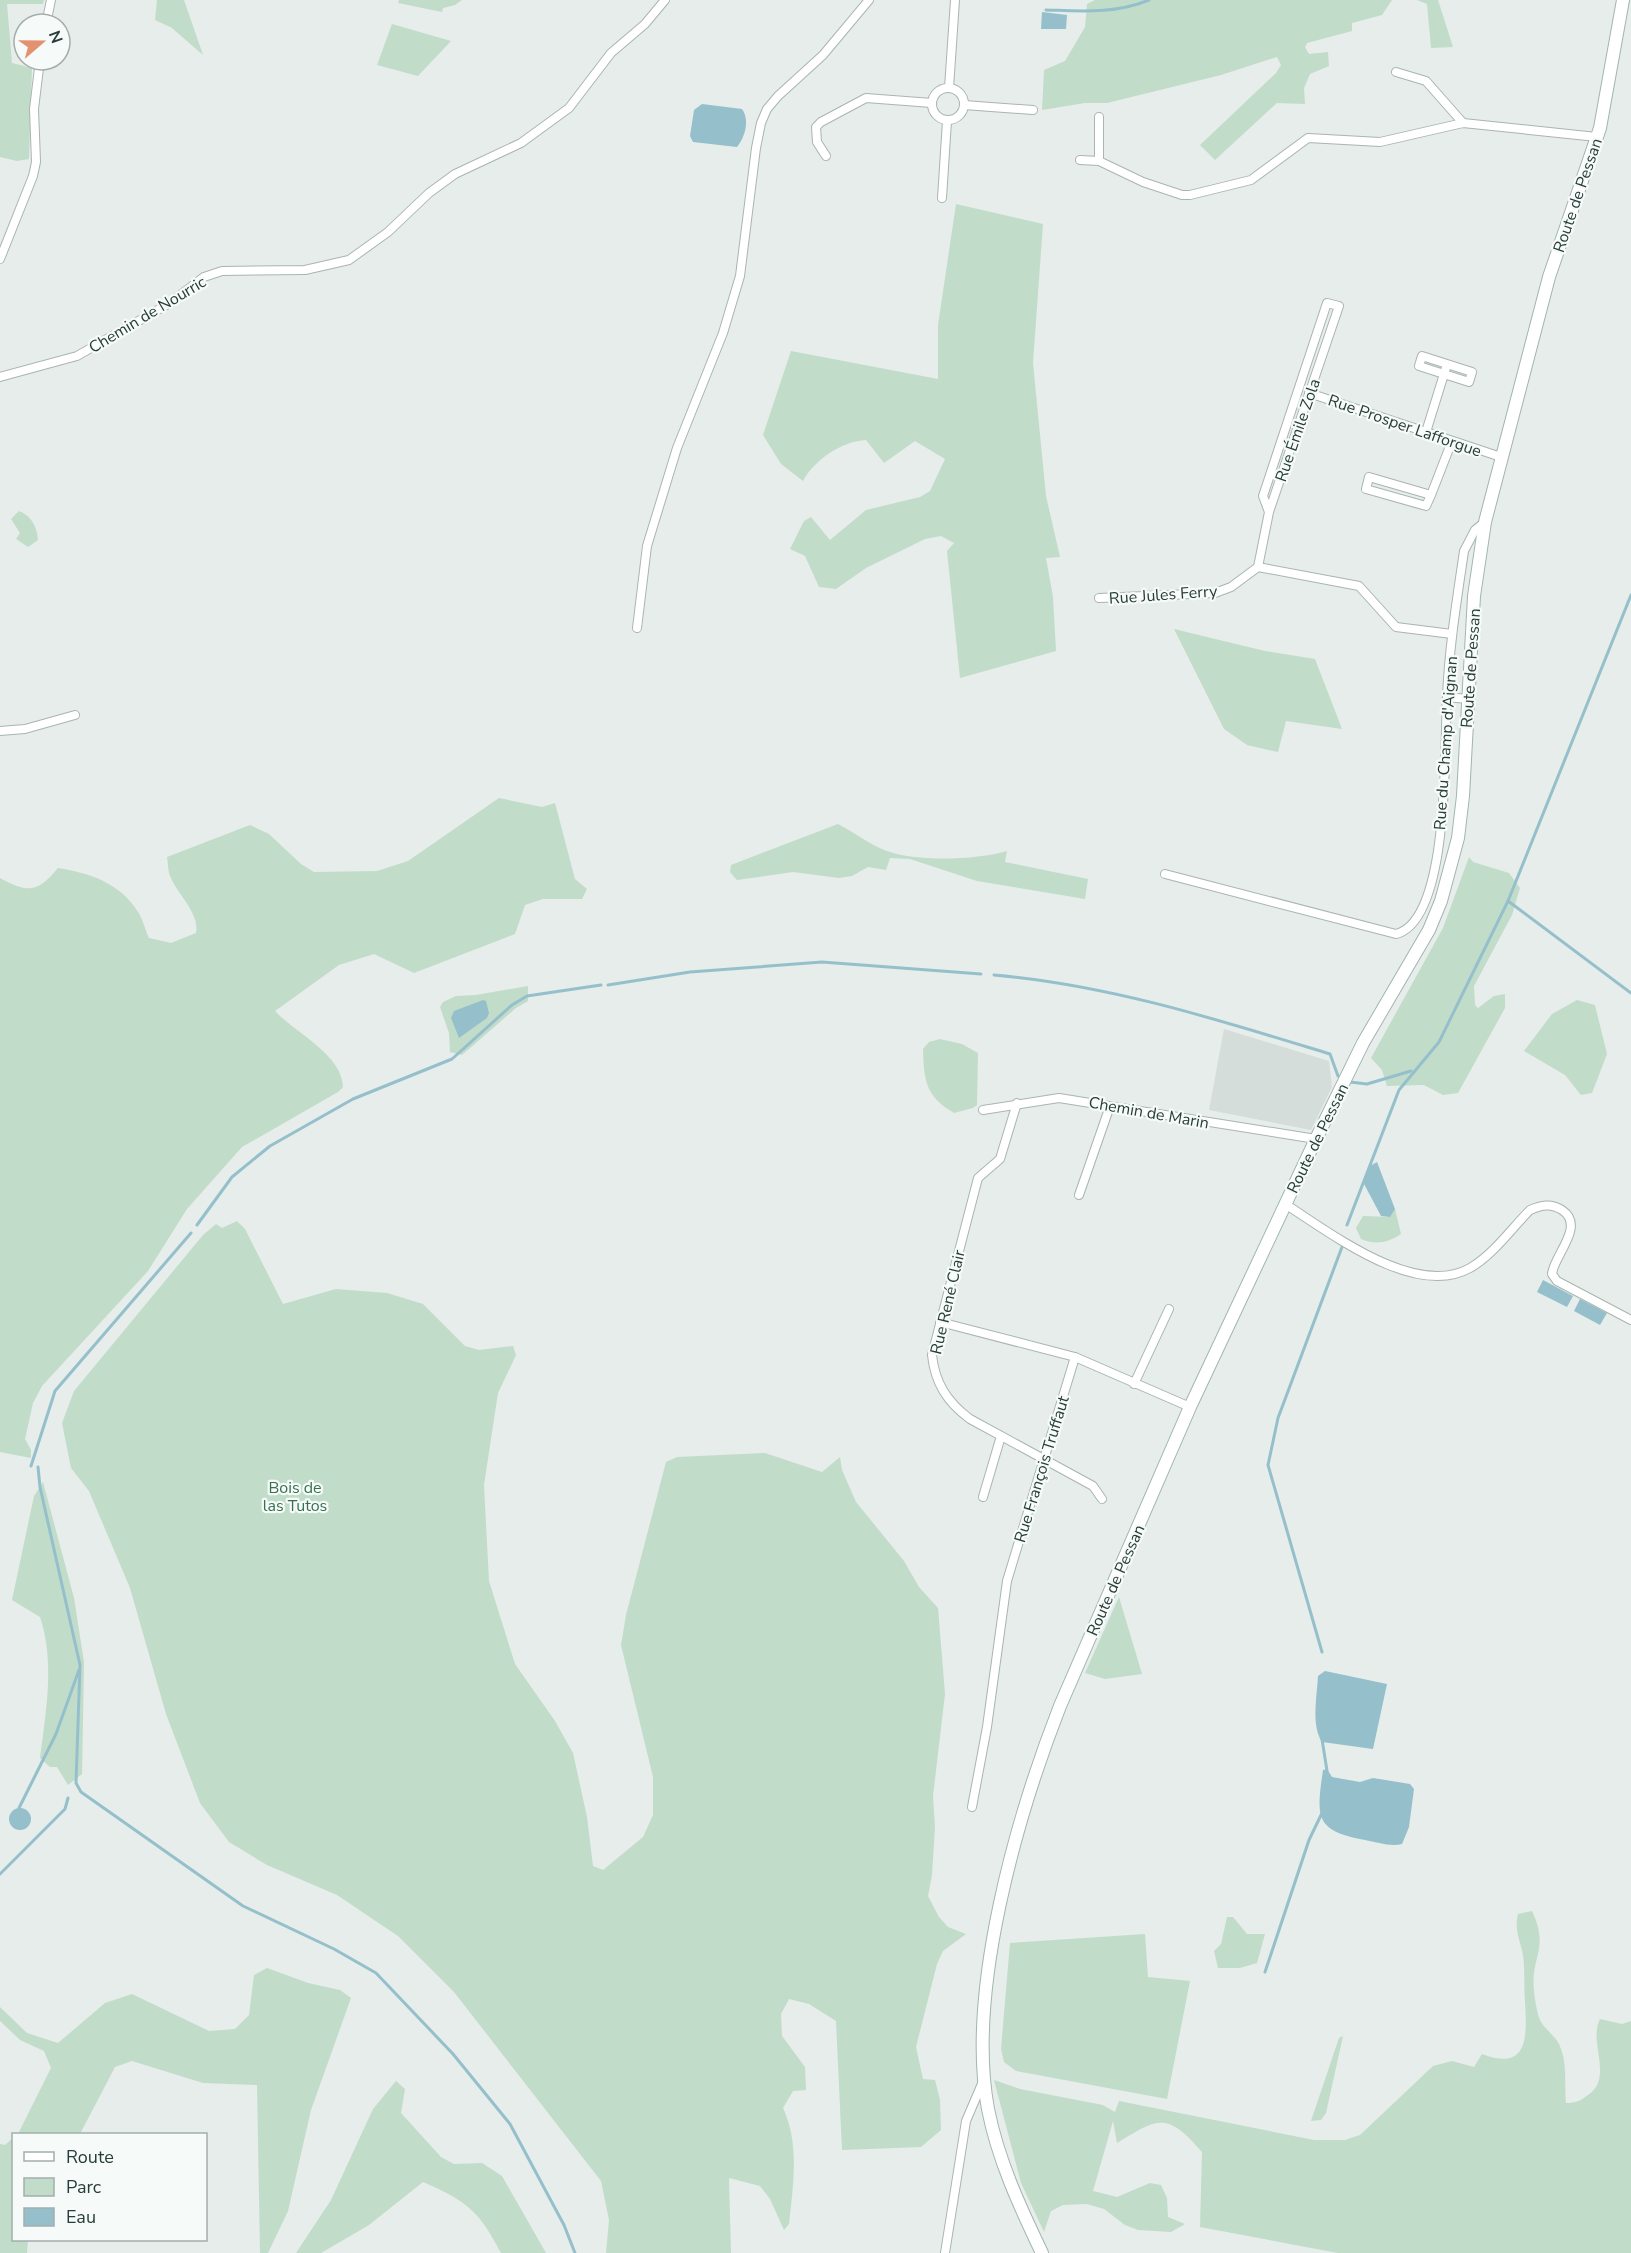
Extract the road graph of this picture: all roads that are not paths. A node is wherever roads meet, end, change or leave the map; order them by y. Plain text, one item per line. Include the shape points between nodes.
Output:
1 (665, 0) edge
2 (869, 0) edge
3 (955, 0) edge
4 (1623, 0) edge
5 (39, 72) edge
6 (1396, 72) dead end
7 (949, 88) junction
8 (932, 103) junction
9 (964, 105) junction
10 (1033, 110) dead end
11 (1099, 117) dead end
12 (947, 121) junction
13 (1463, 123) junction
14 (1597, 137) junction
15 (826, 156) dead end
16 (1080, 160) dead end
17 (1099, 161) junction
18 (942, 198) dead end
19 (0, 259) edge
20 (1447, 364) junction
21 (1444, 374) junction
22 (0, 377) edge
23 (1310, 393) junction
24 (1426, 432) junction
25 (1452, 441) junction
26 (1501, 457) junction
27 (1431, 495) junction
28 (1269, 512) junction
29 (1485, 522) junction
30 (1258, 567) junction
31 (1099, 598) dead end
32 (637, 628) dead end
33 (1452, 634) junction
34 (1446, 698) junction
35 (1467, 699) junction
36 (75, 715) dead end
37 (0, 731) edge
38 (1165, 874) dead end
39 (1017, 1103) junction
40 (1110, 1106) junction
41 (983, 1110) dead end
42 (1316, 1139) junction
43 (1079, 1195) dead end
44 (1285, 1204) junction
45 (1169, 1308) dead end
46 (1631, 1320) edge
47 (940, 1322) junction
48 (1075, 1357) junction
49 (1134, 1384) junction
50 (1190, 1407) junction
51 (1000, 1436) junction
52 (1043, 1459) junction
53 (982, 1497) dead end
54 (1102, 1499) dead end
55 (972, 1807) dead end
56 (984, 2078) junction
57 (945, 2253) edge
58 (1042, 2253) edge

1 - 22 street, Chemin de Nourric via 645,24 611,53 569,108 520,143 455,174 375,243 348,260 305,270 222,271 204,277 170,303 76,356
2 - 32 street via 823,55 778,96 761,123 741,276 723,333 677,448 647,546
3 - 7 street
4 - 14 main road, Route de Pessan
5 - 19 street via 34,109 36,162
6 - 13 street via 1426,81
7 - 8 street via 938,92
7 - 9 street via 960,93
8 - 12 street via 936,115
8 - 15 street via 866,98 816,128 817,142
9 - 10 street
9 - 12 street via 959,117
11 - 17 street
12 - 18 street
13 - 14 street
13 - 17 street via 1380,142 1308,138 1251,180 1190,195 1143,182
14 - 26 main road, Route de Pessan via 1549,277
16 - 17 street
20 - 21 street
20 - 21 street via 1472,372 1469,382
20 - 21 street via 1422,356 1419,366
21 - 24 street
23 - 24 street, Rue Prosper Lafforgue
23 - 28 street, Rue Émile Zola
23 - 28 street, Rue Émile Zola via 1339,306 1328,303 1263,496
24 - 25 street, Rue Prosper Lafforgue
25 - 26 street, Rue Prosper Lafforgue
25 - 27 street
26 - 29 main road, Route de Pessan
27 - 27 street via 1369,477 1366,489 1426,506
28 - 30 street, Rue Émile Zola
29 - 33 street, Rue du Champ d'Aignan via 1475,530 1464,551
29 - 35 main road, Route de Pessan via 1474,596
30 - 31 street, Rue Jules Ferry via 1231,587 1215,593
30 - 33 street via 1359,586 1396,627
33 - 34 street, Rue du Champ d'Aignan
34 - 35 street
34 - 38 street, Rue du Champ d'Aignan via 1445,782 1434,871 1426,899 1404,932 1396,934
35 - 42 main road, Route de Pessan via 1458,838 1441,901 1429,930 1363,1043
36 - 37 street via 25,729
39 - 40 street, Chemin de Marin via 1059,1098
39 - 41 street, Chemin de Marin
39 - 47 street, Rue René Clair via 1000,1159 978,1178
40 - 42 street, Chemin de Marin
40 - 43 street
42 - 44 main road, Route de Pessan
44 - 46 street via 1348,1244 1400,1270 1442,1276 1476,1263 1530,1210 1553,1206 1569,1216 1571,1224 1552,1274 1557,1281
44 - 50 main road, Route de Pessan
45 - 49 street
47 - 48 street
47 - 51 street, Rue René Clair via 932,1355 938,1383 956,1408
48 - 49 street
48 - 52 street, Rue François Truffaut
49 - 50 street
50 - 56 main road, Route de Pessan via 1060,1706 1027,1797 996,1929 984,2022
51 - 52 street, Rue René Clair
51 - 53 street
52 - 54 street, Rue René Clair via 1093,1486
52 - 55 street, Rue François Truffaut via 1007,1581
56 - 57 street via 966,2121
56 - 58 main road, Route de Pessan via 1001,2157

